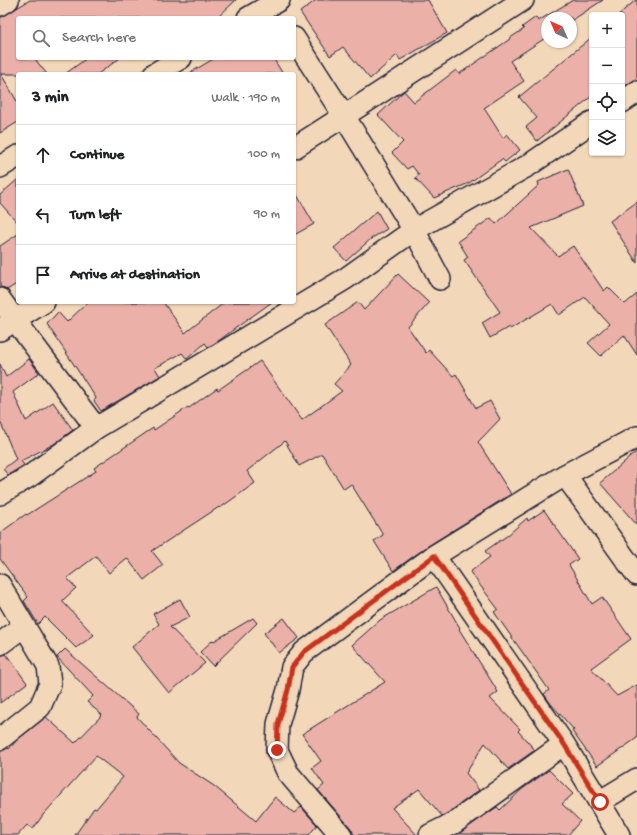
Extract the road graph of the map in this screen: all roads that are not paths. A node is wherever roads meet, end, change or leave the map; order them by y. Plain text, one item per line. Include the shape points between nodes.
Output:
1 (8, 0) edge
2 (523, 0) edge
3 (0, 5) edge
4 (276, 5) edge
5 (252, 16) edge
6 (296, 41) edge
7 (178, 60) edge
8 (157, 72) edge
9 (637, 92) edge
10 (625, 100) edge
11 (344, 116) junction
12 (589, 124) edge
13 (296, 147) edge
14 (16, 157) edge
15 (0, 167) edge
16 (414, 230) junction
17 (440, 279) dead end
18 (0, 299) edge
19 (41, 304) edge
20 (8, 325) edge
21 (96, 428) junction
22 (637, 437) edge
23 (565, 474) junction
24 (0, 494) edge
25 (434, 556) junction
26 (637, 575) edge
27 (0, 585) edge
28 (24, 626) junction
29 (0, 644) edge
30 (0, 739) edge
31 (564, 744) junction
32 (637, 778) edge
33 (600, 802) junction
34 (341, 835) edge
35 (430, 835) edge
36 (619, 835) edge

1 - 3 street
2 - 11 street
4 - 5 street
6 - 11 street
7 - 8 street
9 - 10 street
11 - 13 street
11 - 16 street
12 - 16 street via 529,165
14 - 15 street
16 - 17 street
16 - 21 street via 345,279
18 - 20 street
19 - 20 street
20 - 21 street
21 - 24 street via 30,476
22 - 23 street
23 - 25 street
23 - 26 street
25 - 31 street
25 - 34 street via 304,652 292,667 278,724 277,750 288,773
27 - 28 street
28 - 29 street
28 - 30 street via 48,666 50,684 40,707
31 - 33 street
31 - 35 street via 454,823
32 - 33 street
33 - 36 street

